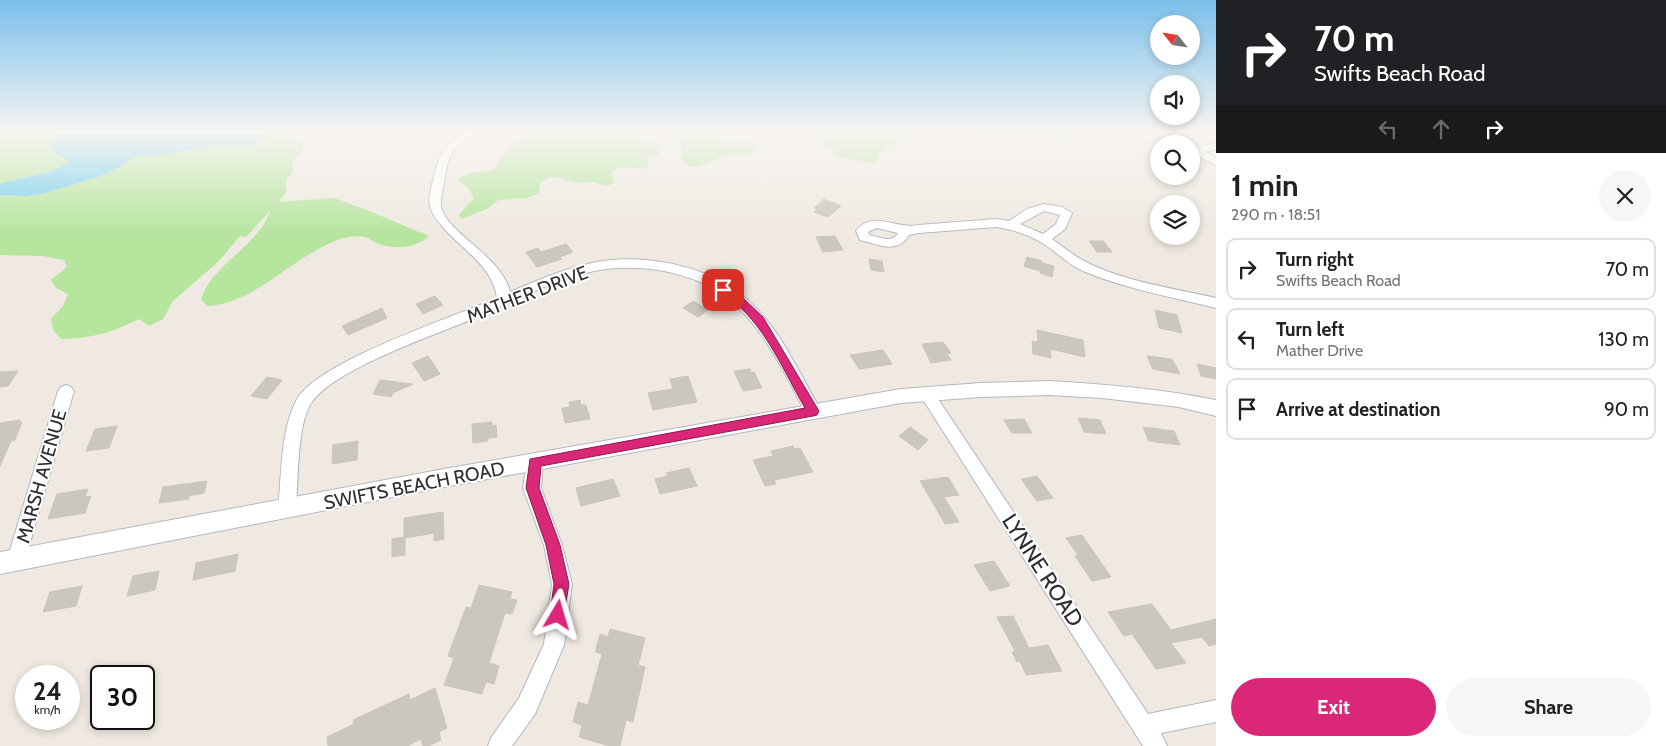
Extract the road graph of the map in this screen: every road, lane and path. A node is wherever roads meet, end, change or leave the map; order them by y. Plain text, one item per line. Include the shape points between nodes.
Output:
1 (442, 166) edge
2 (1012, 225) junction
3 (908, 232) dead end
4 (1044, 240) junction
5 (504, 300) junction
6 (1216, 302) edge
7 (66, 391) dead end
8 (927, 394) junction
9 (1216, 408) edge
10 (813, 411) junction
11 (535, 462) junction
12 (287, 509) junction
13 (8, 562) edge
14 (1216, 711) edge
15 (1143, 726) junction
16 (499, 746) edge
17 (1156, 746) edge

1 - 5 street via 436,208 452,230 495,273 502,284
2 - 3 street via 996,223
2 - 4 street
2 - 4 street via 1042,206 1066,214 1063,225
4 - 6 street via 1092,270
5 - 10 street, MATHER DRIVE via 577,272 604,266 638,263 675,269 738,298 760,320
5 - 12 street, MATHER DRIVE via 348,367 322,383 304,402 297,422
7 - 13 street, MARSH AVENUE
8 - 9 street, SWIFTS BEACH ROAD via 1058,388 1178,400
8 - 10 street, SWIFTS BEACH ROAD
8 - 15 street, LYNNE ROAD
10 - 11 street, SWIFTS BEACH ROAD
11 - 12 street, SWIFTS BEACH ROAD
11 - 16 street via 532,488 553,545 562,584 554,645 527,706
12 - 13 street, SWIFTS BEACH ROAD
14 - 15 street
15 - 17 street, LYNNE ROAD

